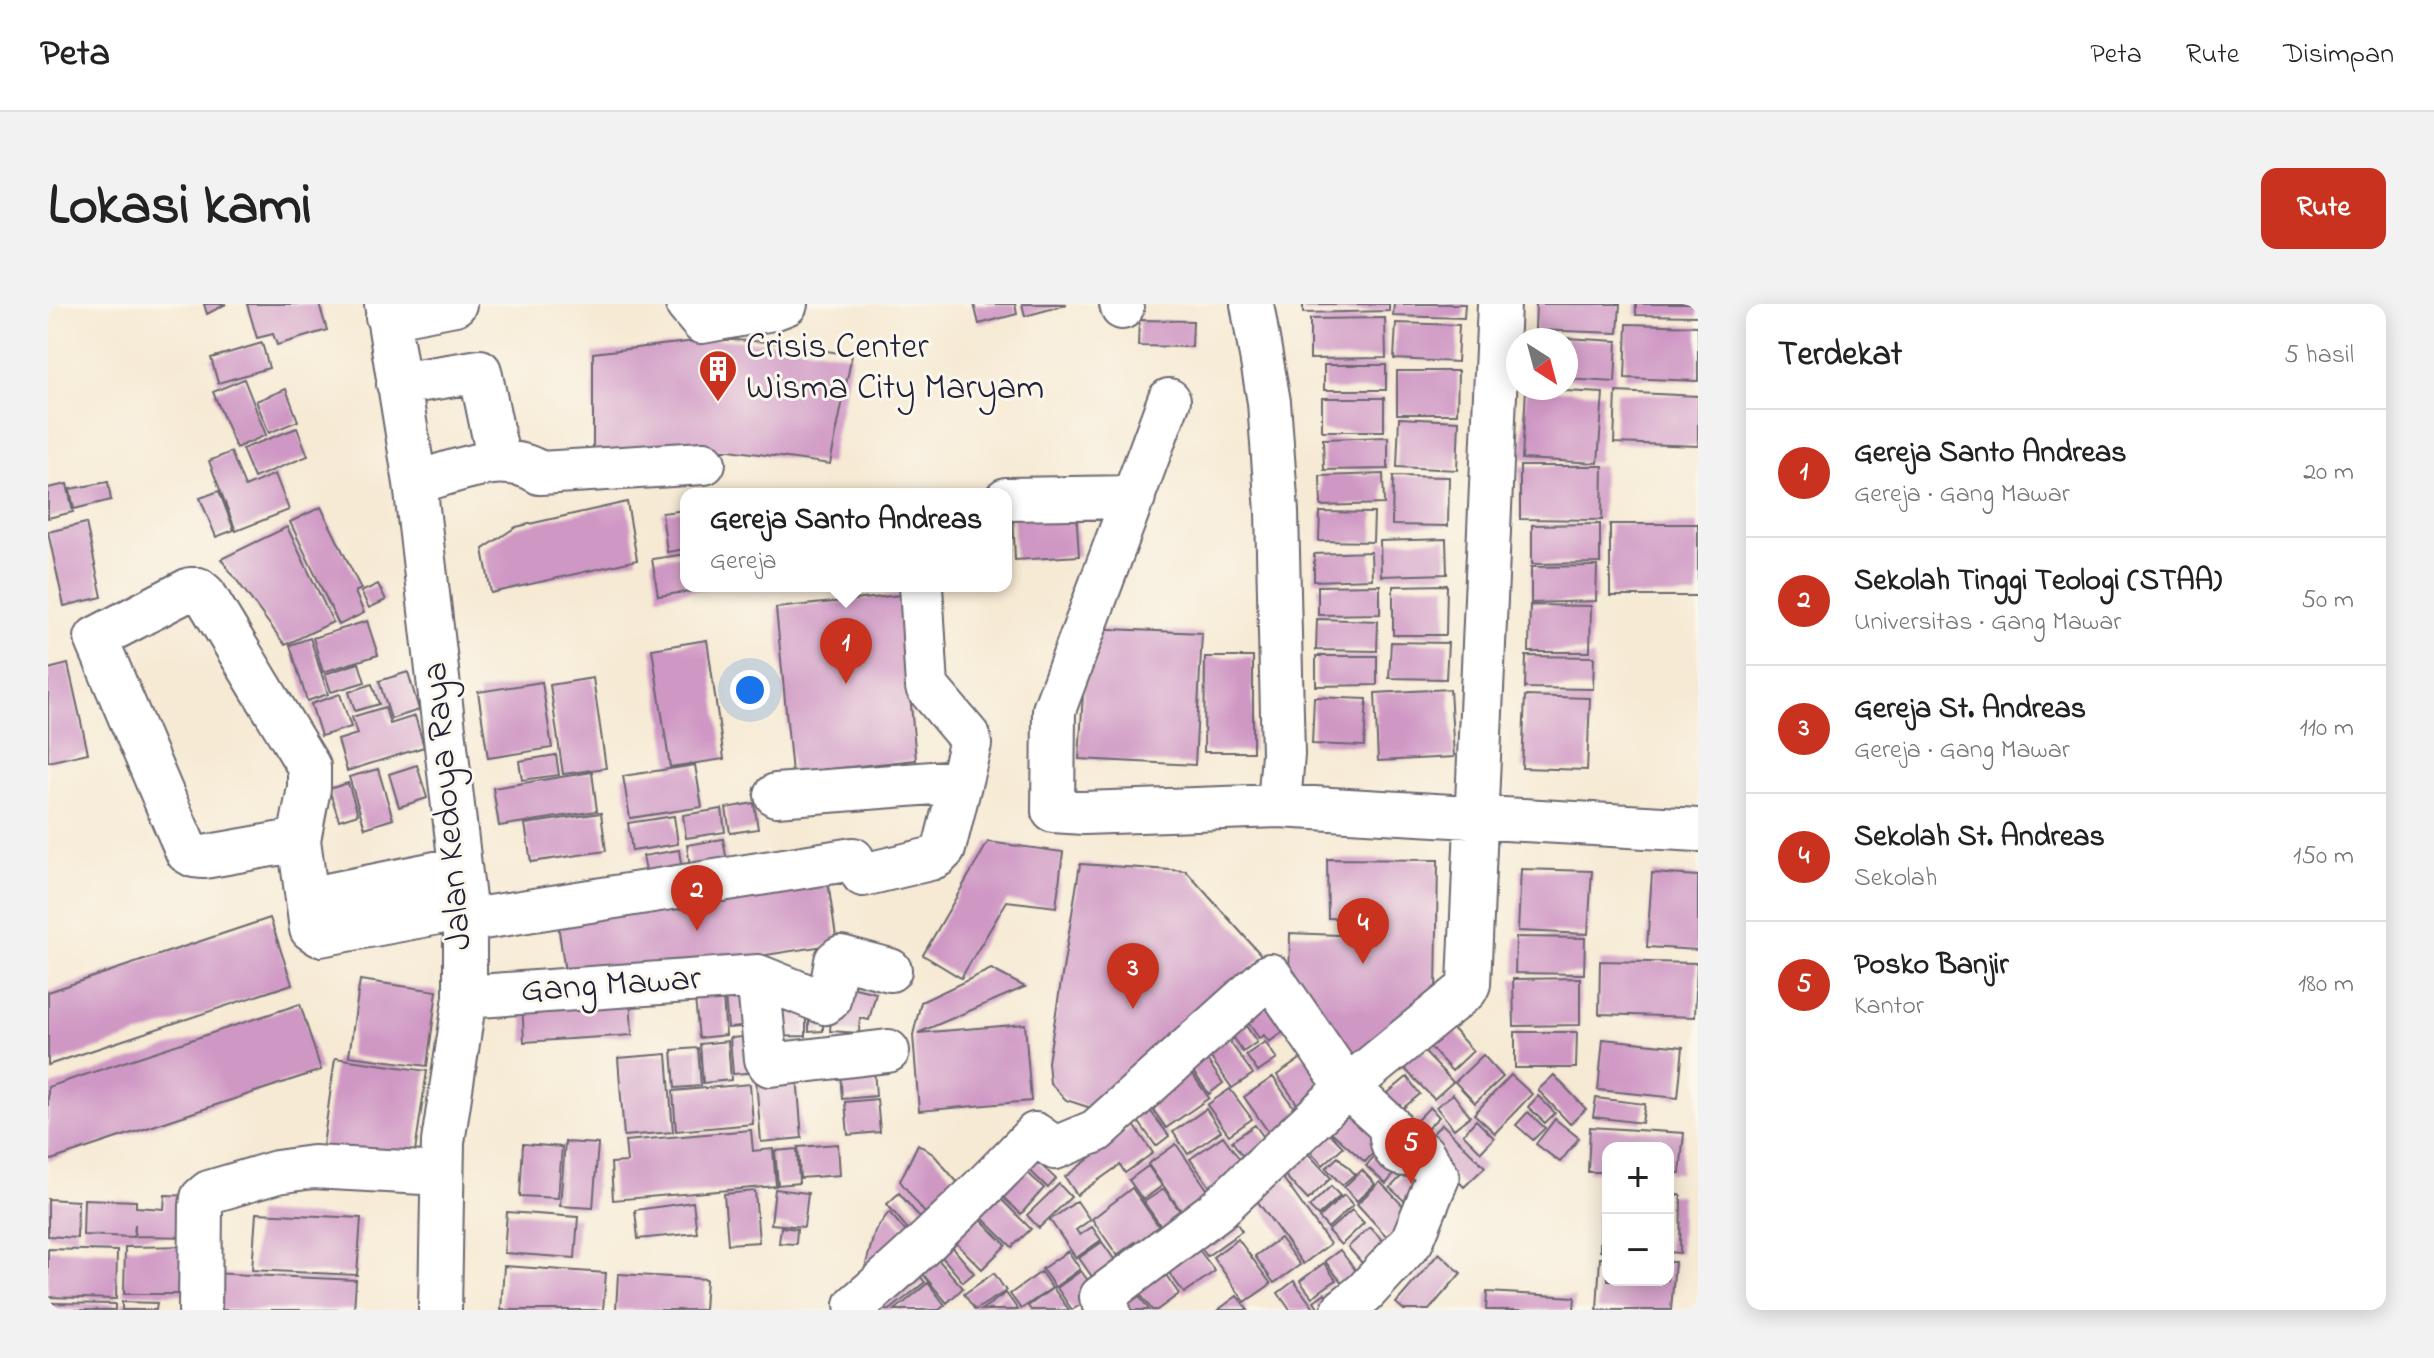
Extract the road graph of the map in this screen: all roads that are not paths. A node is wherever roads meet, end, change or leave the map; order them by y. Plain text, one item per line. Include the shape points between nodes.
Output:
1 (455, 304) edge
2 (687, 304) edge
3 (786, 304) edge
4 (1252, 304) edge
5 (1499, 304) edge
6 (386, 311) edge
7 (398, 384) junction
8 (1169, 400) dead end
9 (499, 462) junction
10 (704, 463) dead end
11 (415, 483) junction
12 (1134, 497) junction
13 (1012, 499) edge
14 (921, 592) edge
15 (959, 781) junction
16 (776, 795) dead end
17 (1279, 806) junction
18 (1476, 815) junction
19 (1698, 830) edge
20 (299, 840) junction
21 (463, 899) junction
22 (890, 970) dead end
23 (758, 976) junction
24 (465, 997) junction
25 (888, 1051) dead end
26 (1347, 1087) junction
27 (442, 1174) junction
28 (1097, 1306) edge
29 (200, 1310) edge
30 (440, 1310) edge
31 (859, 1310) edge
32 (1343, 1310) edge

1 - 6 street
2 - 3 street via 702,322
4 - 17 street via 1269,402 1277,512 1283,754
5 - 18 street
6 - 7 street, Jalan Kedoya Raya
7 - 9 street via 480,371
7 - 11 street, Jalan Kedoya Raya
8 - 12 street
9 - 10 street via 527,464 540,473
9 - 11 street
11 - 21 street, Jalan Kedoya Raya
12 - 13 street
12 - 17 street via 1054,710 1053,811
14 - 15 street via 927,687 969,737
15 - 16 street
15 - 21 street via 944,849 937,856
17 - 18 street
18 - 19 street
18 - 26 street via 1469,984
20 - 20 street via 309,767 205,595 190,589 96,638 187,852 204,857
20 - 21 street via 311,929 320,935
21 - 24 street, Jalan Kedoya Raya
22 - 23 street, Gang Mawar via 838,958 825,1003
23 - 24 street, Gang Mawar
23 - 25 street via 770,1065
24 - 27 street, Jalan Kedoya Raya
26 - 28 street via 1217,1210
26 - 31 street via 1270,975 1096,1131 1055,1148 1035,1134 856,1305
26 - 32 street via 1390,1126 1390,1141 1401,1155 1423,1154 1438,1177 1412,1241
27 - 29 street via 313,1167 209,1192 201,1206
27 - 30 street, Jalan Kedoya Raya

